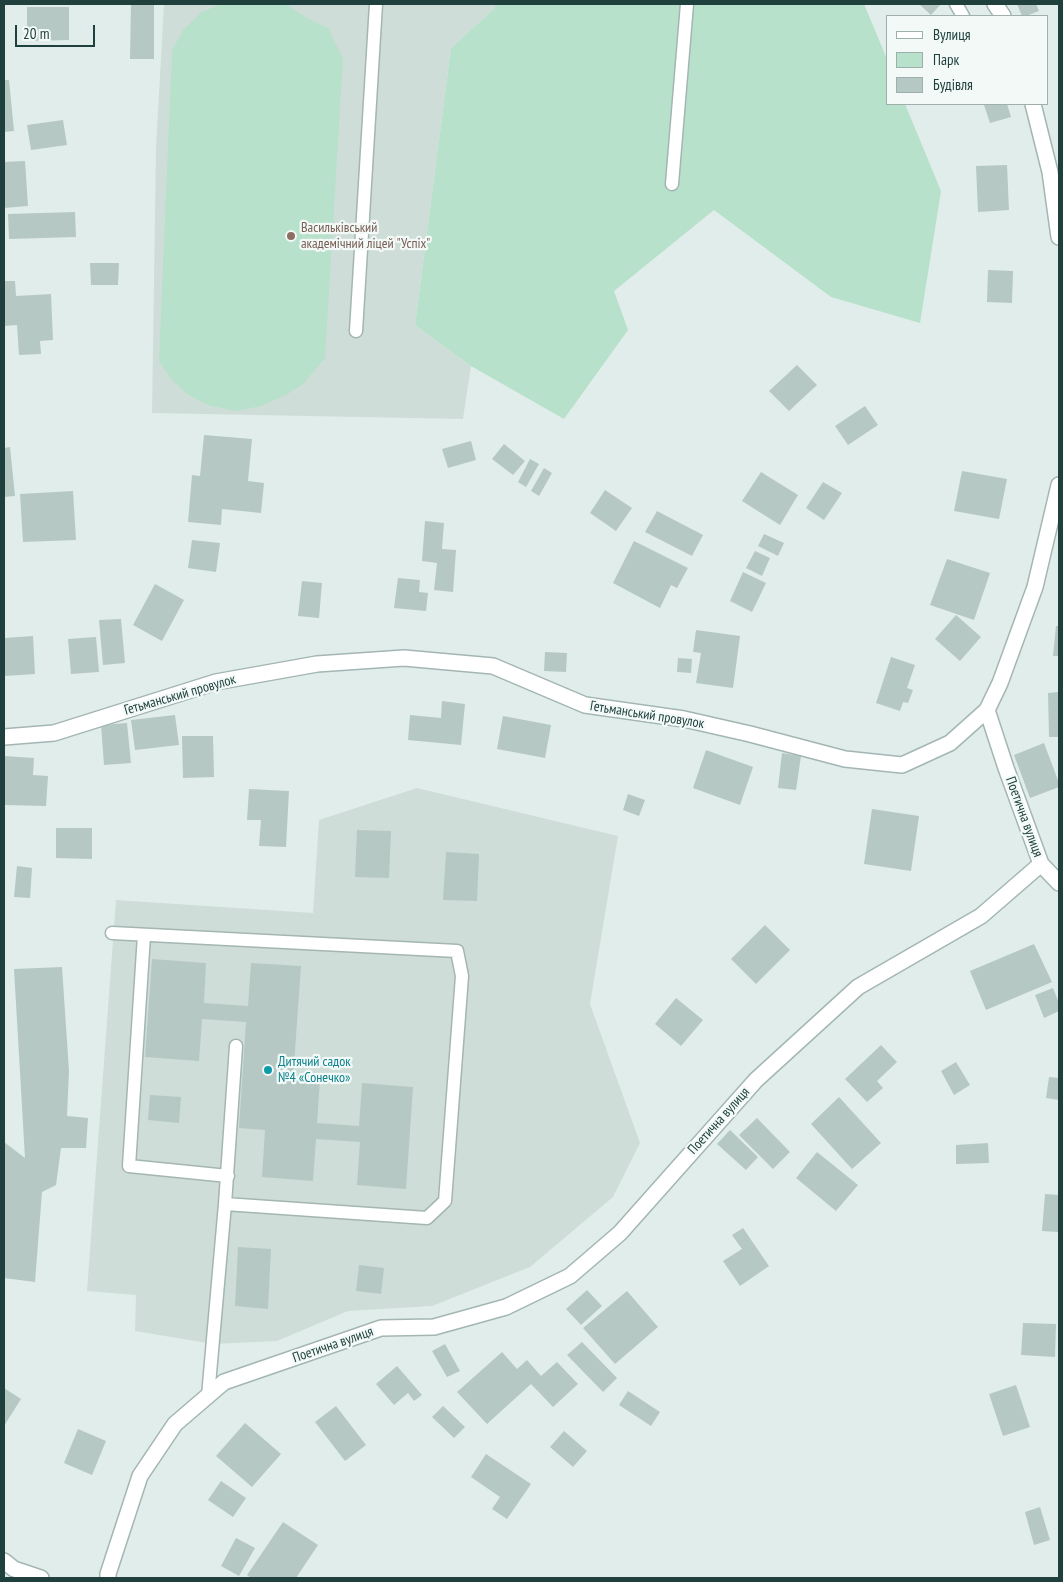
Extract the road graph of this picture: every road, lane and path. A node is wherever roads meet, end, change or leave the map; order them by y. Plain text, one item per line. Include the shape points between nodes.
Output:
1 (376, 4) edge
2 (687, 4) edge
3 (956, 4) edge
4 (995, 4) edge
5 (962, 15) edge
6 (1002, 15) edge
7 (1033, 105) edge
8 (672, 184) dead end
9 (1059, 237) edge
10 (356, 331) dead end
11 (1059, 485) edge
12 (987, 710) junction
13 (4, 737) edge
14 (1041, 864) junction
15 (1059, 883) edge
16 (112, 933) dead end
17 (144, 935) junction
18 (236, 1046) dead end
19 (228, 1176) junction
20 (225, 1204) junction
21 (208, 1396) junction
22 (4, 1562) edge
23 (41, 1578) edge
24 (108, 1578) edge

1 - 10 lane
2 - 8 lane
3 - 5 lane
4 - 6 street
7 - 9 street via 1050,172
11 - 12 street via 1035,587
12 - 13 street, Гетьманський провулок via 950,743 902,765 845,759 684,719 585,705 492,666 404,658 317,664 216,682 54,733
12 - 14 street, Поетична вулиця
14 - 15 street
14 - 21 street, Поетична вулиця via 981,916 858,987 756,1080 620,1233 570,1276 506,1307 434,1327 381,1328 224,1382
16 - 17 lane
17 - 19 lane via 129,1166
17 - 20 lane via 457,951 462,976 445,1201 427,1218
18 - 19 lane
19 - 20 lane
20 - 21 lane
21 - 24 street, Поетична вулиця via 175,1424 140,1476
22 - 23 street

